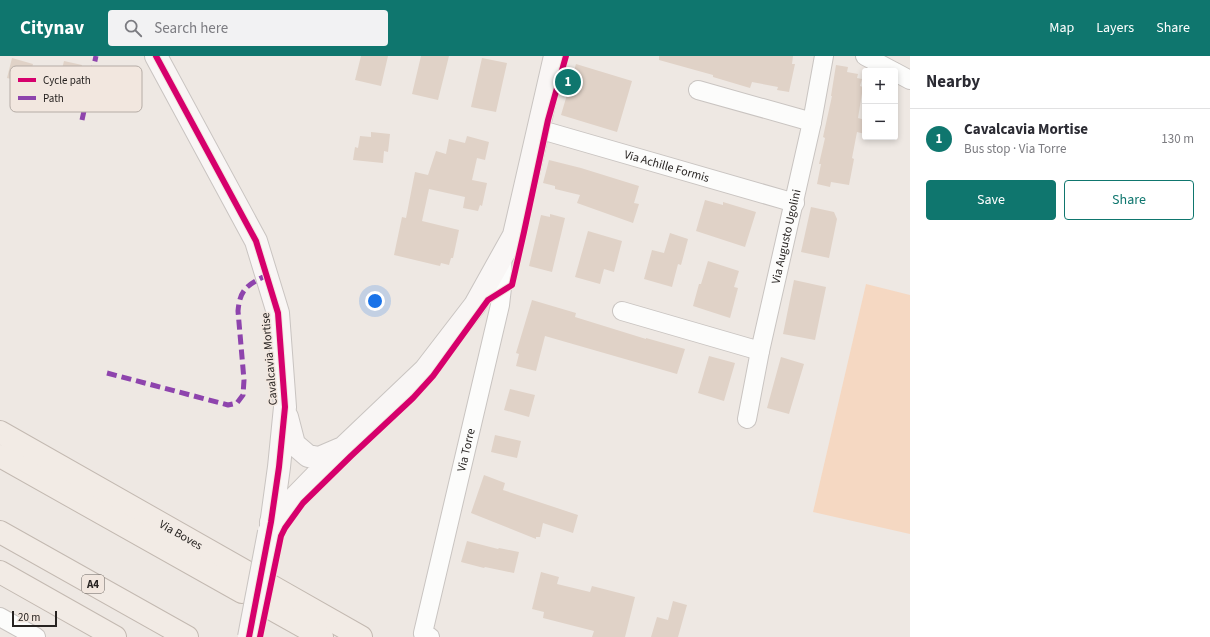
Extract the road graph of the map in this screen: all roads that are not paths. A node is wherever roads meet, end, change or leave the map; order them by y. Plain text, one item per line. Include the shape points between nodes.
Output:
1 (156, 56) edge
2 (555, 56) edge
3 (824, 56) edge
4 (865, 56) edge
5 (887, 68) edge
6 (898, 74) edge
7 (910, 80) edge
8 (698, 90) dead end
9 (812, 122) junction
10 (538, 129) junction
11 (795, 203) junction
12 (502, 257) junction
13 (622, 311) dead end
14 (760, 351) junction
15 (285, 407) junction
16 (747, 419) dead end
17 (0, 432) edge
18 (343, 448) junction
19 (0, 456) edge
20 (270, 527) junction
21 (0, 532) edge
22 (0, 572) edge
23 (242, 592) dead end
24 (270, 608) dead end
25 (0, 617) edge
26 (36, 637) edge
27 (114, 637) edge
28 (187, 637) edge
29 (249, 637) edge
30 (322, 637) edge
31 (361, 637) edge
32 (430, 637) edge

1 - 15 street, Cavalcavia Mortise via 256,241 278,313
2 - 10 street
3 - 9 street, Via Augusto Ugolini
4 - 5 street
6 - 7 street
8 - 9 street
9 - 11 street, Via Augusto Ugolini
10 - 11 street, Via Achille Formis
10 - 12 street, Cavalcavia Mortise via 514,235
11 - 14 street, Via Augusto Ugolini
12 - 18 street, Cavalcavia Mortise via 475,305 425,370
12 - 32 street, Via Torre via 500,305 423,633
13 - 14 street
14 - 16 street, Via Augusto Ugolini
15 - 18 street, Cavalcavia Mortise via 294,444 308,456 319,458
15 - 20 street, Cavalcavia Mortise
17 - 31 highway, Via Boves
18 - 20 street, Cavalcavia Mortise
19 - 23 highway, Via Boves
20 - 29 street, Cavalcavia Mortise, bridge
21 - 28 highway, A4
22 - 27 highway
24 - 30 highway
25 - 26 street

